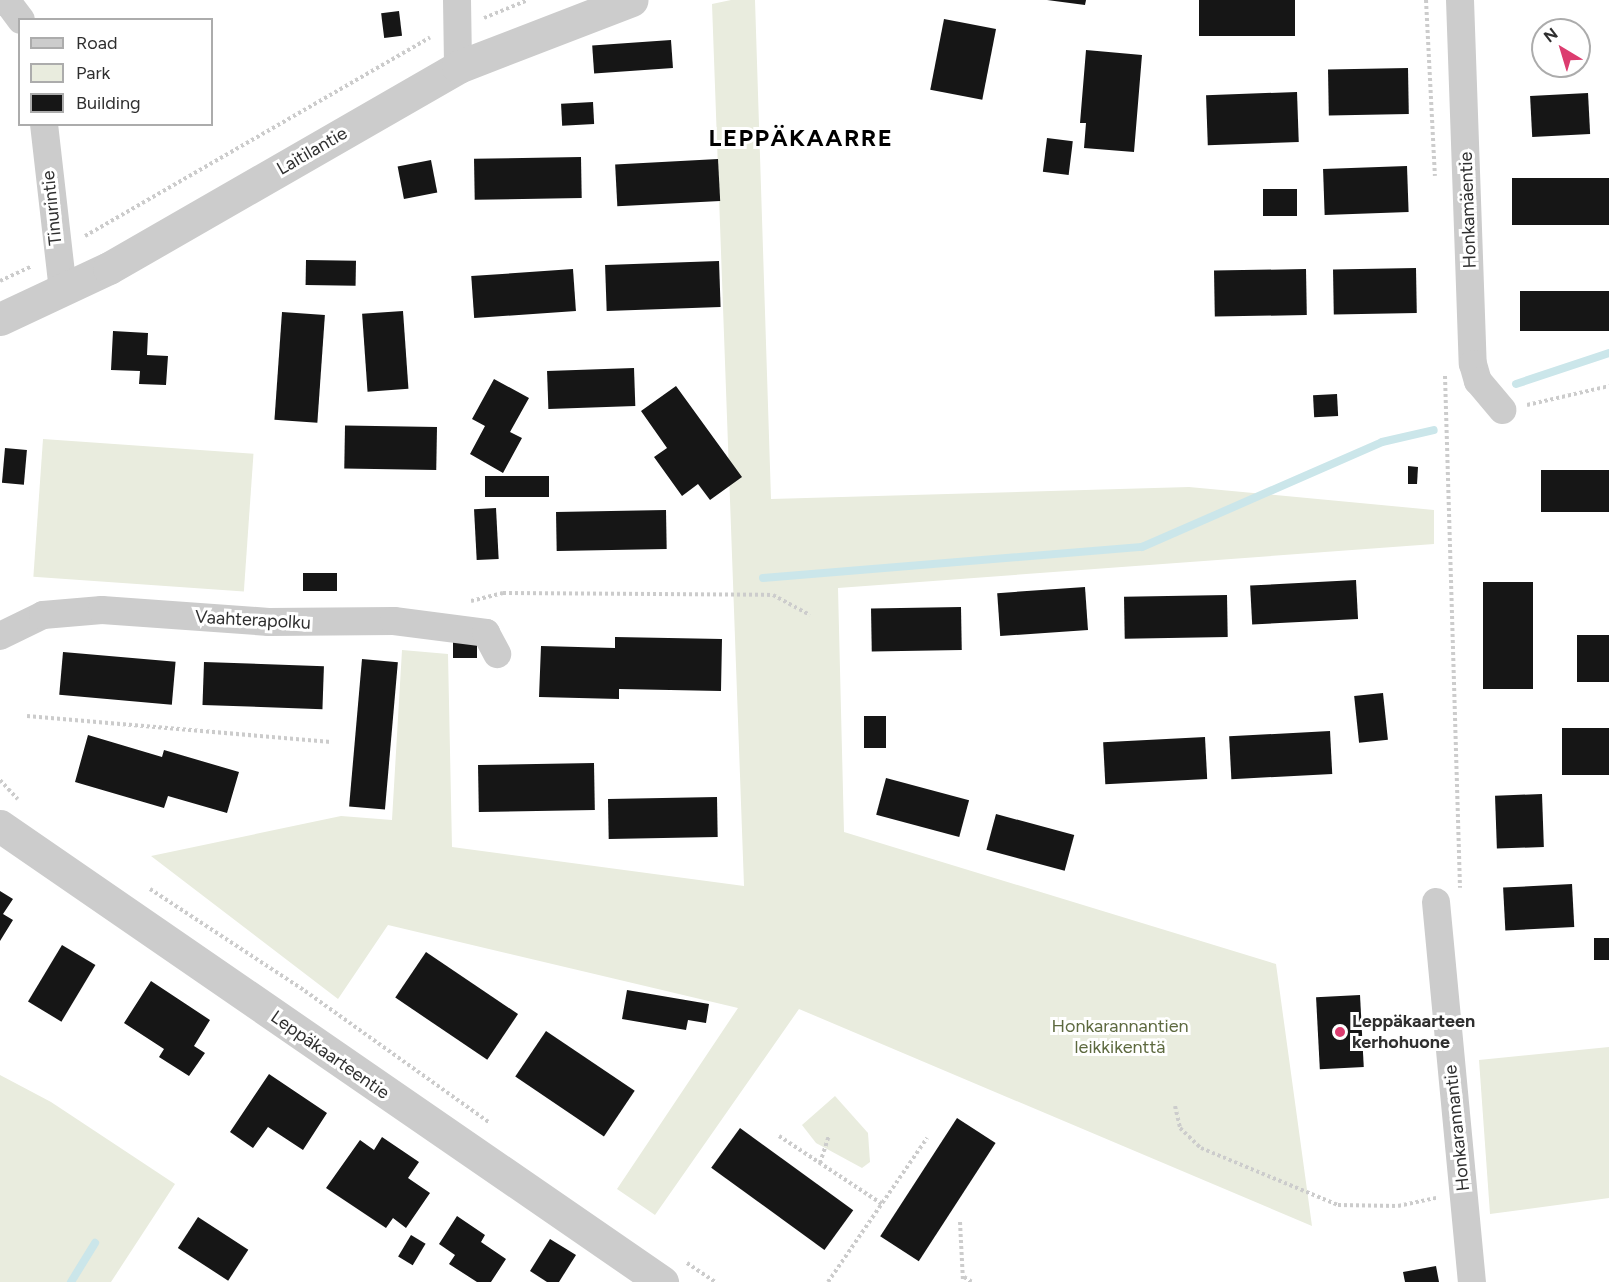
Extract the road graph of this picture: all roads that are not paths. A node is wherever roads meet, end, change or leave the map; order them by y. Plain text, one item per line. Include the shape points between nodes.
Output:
1 (457, 0) edge
2 (632, 0) edge
3 (1460, 0) edge
4 (0, 1) edge
5 (20, 18) edge
6 (458, 67) junction
7 (44, 126) edge
8 (63, 292) junction
9 (0, 319) edge
10 (1502, 410) road end
11 (0, 636) edge
12 (497, 654) dead end
13 (0, 826) edge
14 (1436, 902) road end
15 (662, 1282) edge
16 (1472, 1282) edge

1 - 6 street
2 - 6 street, Laitilantie
3 - 10 street, Honkamäentie via 1473,364 1478,381
4 - 5 street via 9,4
6 - 8 street, Laitilantie
7 - 8 street, Tinurintie
8 - 9 street, Laitilantie
11 - 12 street, Vaahterapolku via 43,615 102,610 269,622 394,621 486,633
13 - 15 street, Leppäkaarteentie
14 - 16 street, Honkarannantie

